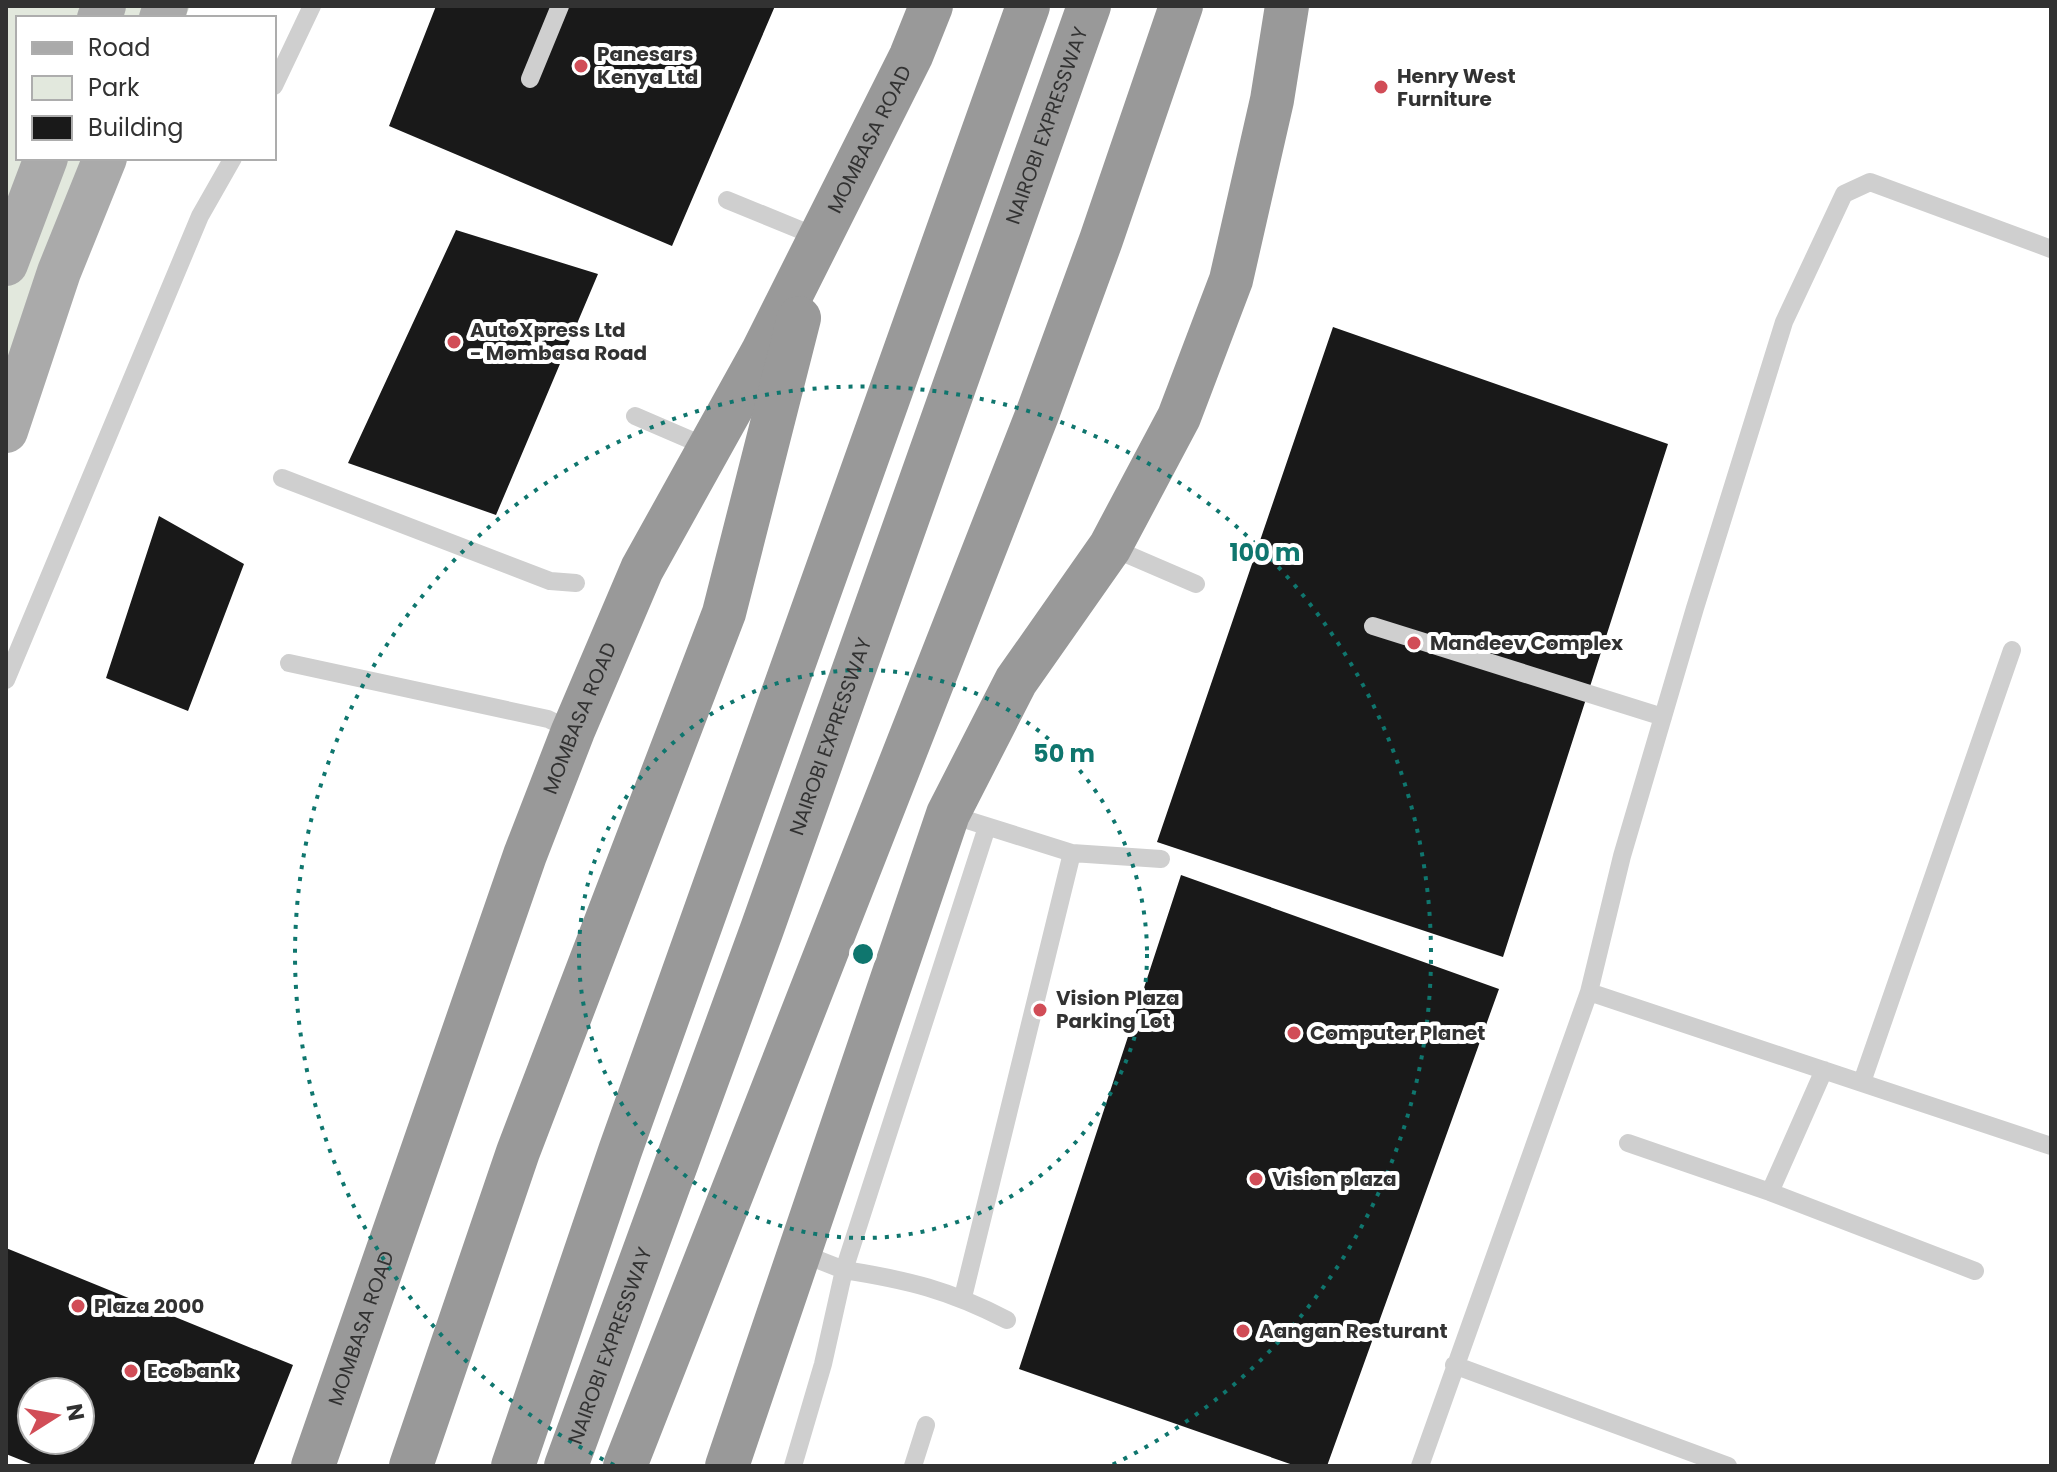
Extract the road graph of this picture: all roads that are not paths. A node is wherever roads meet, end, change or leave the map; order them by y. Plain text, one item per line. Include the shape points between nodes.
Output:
1 (312, 6) edge
2 (560, 6) edge
3 (931, 6) edge
4 (1028, 6) edge
5 (1089, 6) edge
6 (1181, 6) edge
7 (1287, 6) edge
8 (530, 79) dead end
9 (276, 82) edge
10 (45, 160) edge
11 (104, 160) edge
12 (232, 160) edge
13 (727, 200) dead end
14 (820, 238) junction
15 (2051, 249) edge
16 (6, 264) edge
17 (635, 416) dead end
18 (6, 431) edge
19 (707, 447) junction
20 (282, 478) dead end
21 (1110, 547) junction
22 (576, 583) dead end
23 (1196, 584) dead end
24 (1373, 626) dead end
25 (2012, 650) dead end
26 (289, 663) dead end
27 (6, 680) edge
28 (1663, 717) junction
29 (573, 731) junction
30 (968, 820) junction
31 (1072, 853) junction
32 (1161, 859) dead end
33 (1589, 992) junction
34 (1824, 1070) junction
35 (1862, 1082) junction
36 (1628, 1143) dead end
37 (2051, 1146) edge
38 (1770, 1192) junction
39 (798, 1252) junction
40 (844, 1270) junction
41 (1975, 1271) dead end
42 (963, 1297) junction
43 (1007, 1320) dead end
44 (1454, 1365) junction
45 (926, 1425) dead end
46 (313, 1466) edge
47 (411, 1466) edge
48 (513, 1466) edge
49 (566, 1466) edge
50 (625, 1466) edge
51 (727, 1466) edge
52 (793, 1466) edge
53 (913, 1466) edge
54 (1420, 1466) edge
55 (1728, 1466) edge

1 - 9 lane
2 - 8 lane
3 - 14 highway, MOMBASA ROAD
4 - 48 highway
5 - 49 highway, NAIROBI EXPRESSWAY
6 - 50 highway via 1037,415
7 - 21 highway via 1272,100 1231,280 1179,417
10 - 16 main road
11 - 18 main road via 59,272
12 - 27 lane via 200,216
13 - 14 lane
14 - 19 highway, MOMBASA ROAD
14 - 47 highway via 724,613 518,1152
15 - 28 lane via 1870,182 1844,194 1784,322
17 - 19 lane
19 - 29 highway, MOMBASA ROAD via 642,569
20 - 22 lane via 550,581
21 - 23 lane
21 - 30 highway via 1016,681
24 - 28 lane
25 - 35 lane
26 - 29 lane via 548,719
28 - 33 lane
29 - 46 highway, MOMBASA ROAD
30 - 31 lane
30 - 39 highway
30 - 40 lane
31 - 32 lane
31 - 42 lane
33 - 34 lane
33 - 44 lane
34 - 35 lane
34 - 38 lane
35 - 37 lane
36 - 38 lane
38 - 41 lane
39 - 40 lane
39 - 51 highway
40 - 42 lane via 912,1280
40 - 52 lane
42 - 43 lane
44 - 54 lane
44 - 55 lane
45 - 53 lane

